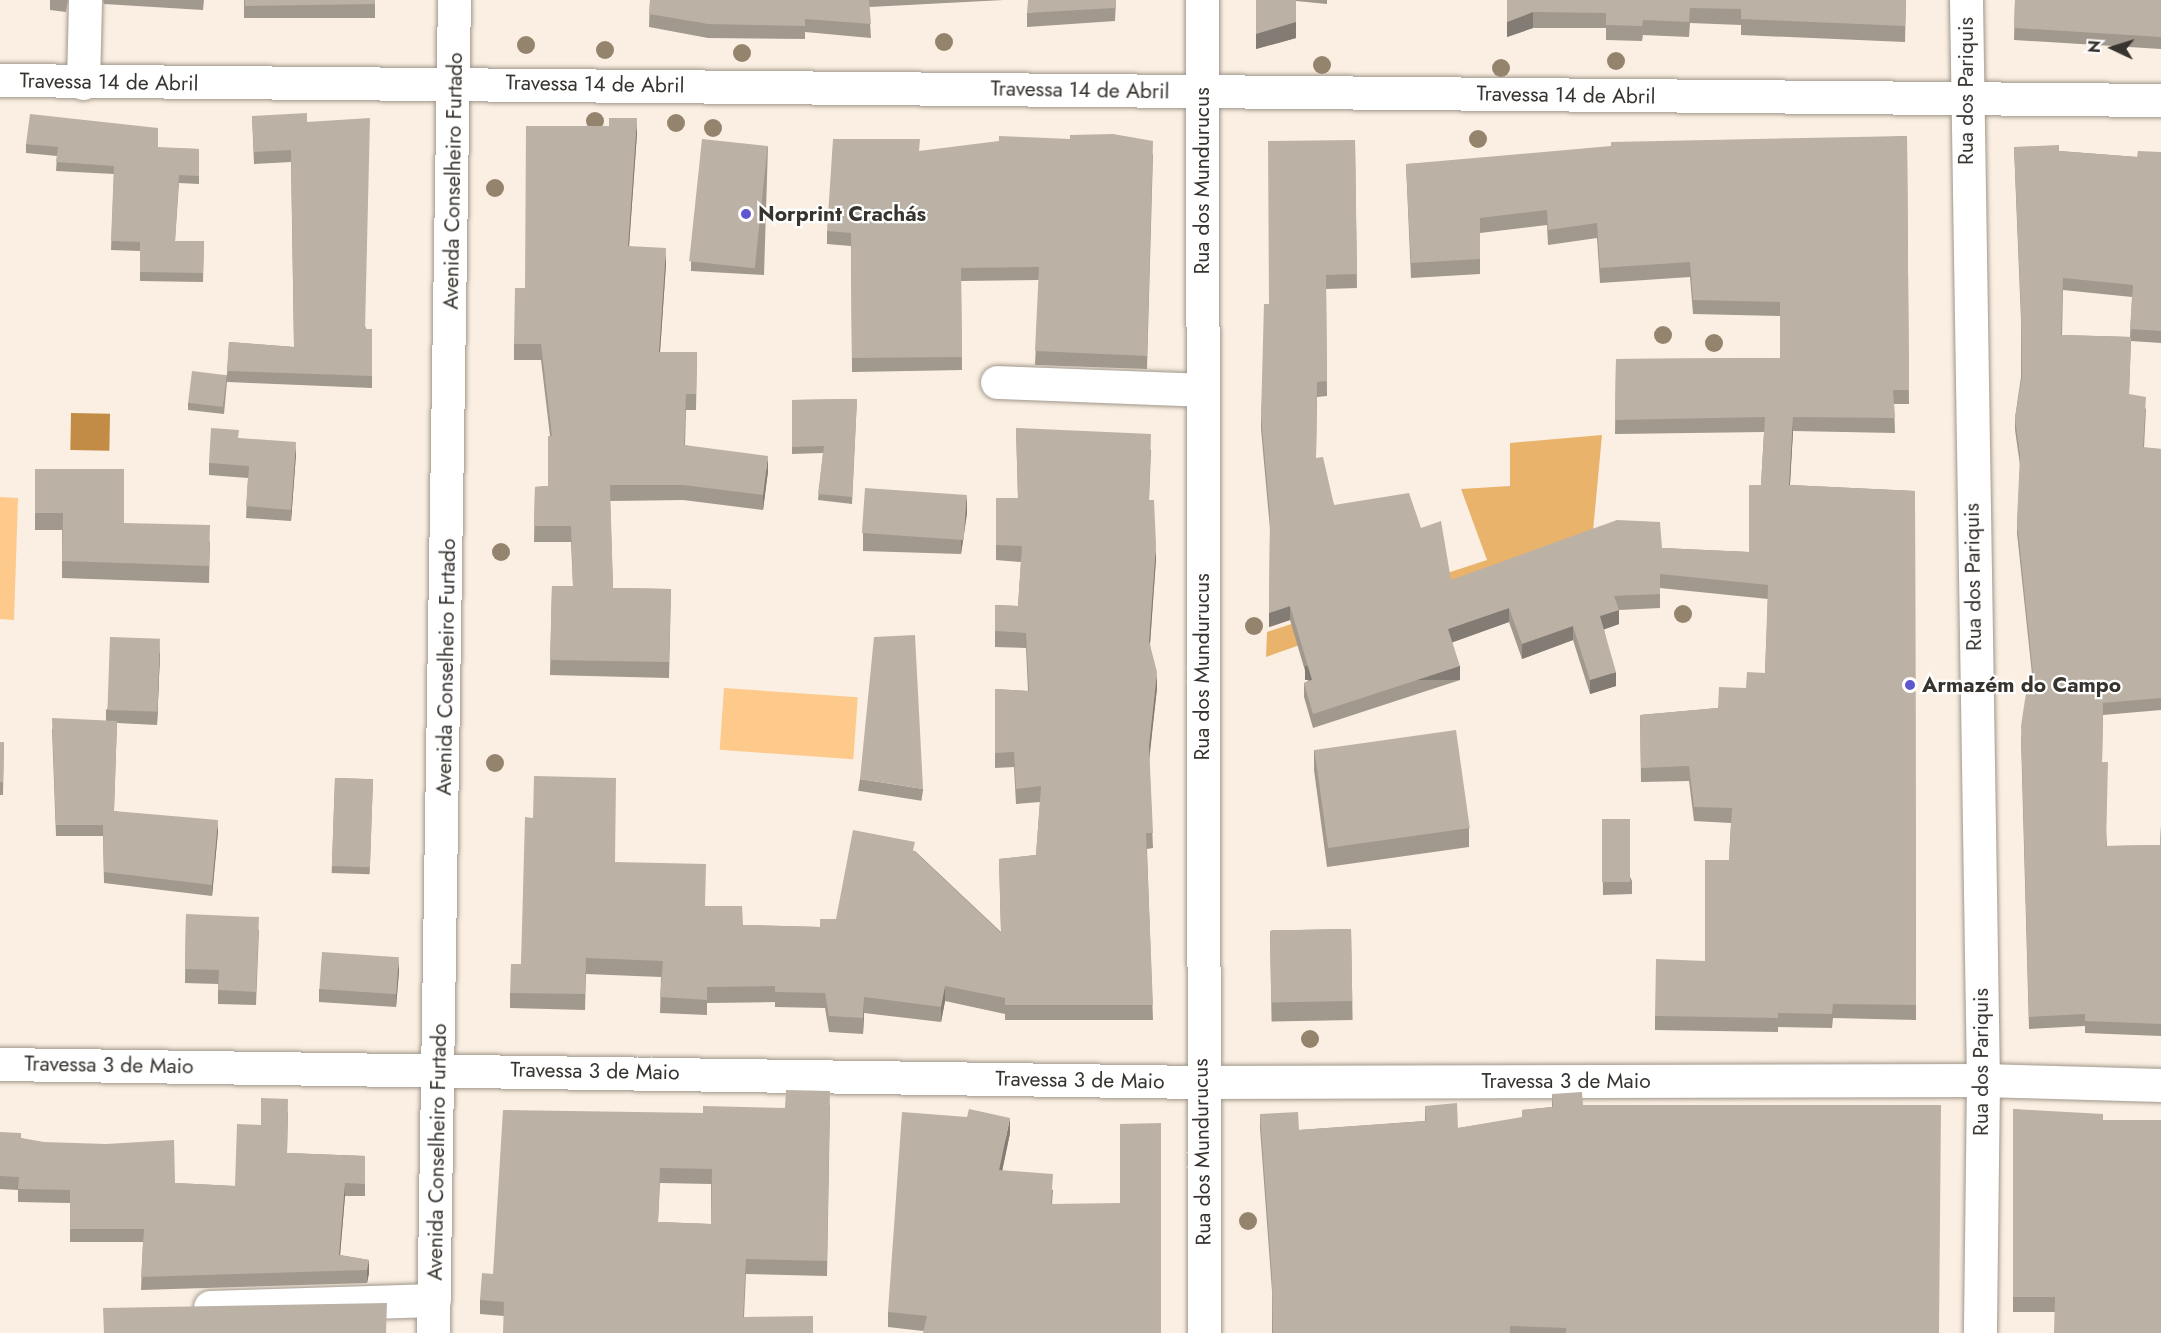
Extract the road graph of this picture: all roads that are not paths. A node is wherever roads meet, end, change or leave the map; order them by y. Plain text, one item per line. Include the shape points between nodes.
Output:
1 (85, 0) edge
2 (454, 0) edge
3 (1202, 0) edge
4 (1966, 0) edge
5 (0, 80) edge
6 (455, 82) junction
7 (83, 83) junction
8 (1201, 91) junction
9 (1965, 100) junction
10 (2161, 100) edge
11 (997, 382) dead end
12 (1203, 390) junction
13 (0, 1064) edge
14 (440, 1069) junction
15 (1983, 1080) junction
16 (1201, 1082) junction
17 (2161, 1085) edge
18 (434, 1300) junction
19 (174, 1308) edge
20 (433, 1333) edge
21 (1204, 1333) edge
22 (1980, 1333) edge

1 - 7 street
2 - 6 street, Avenida Conselheiro Furtado
3 - 8 street, Rua dos Mundurucus
4 - 9 street, Rua dos Pariquis
5 - 7 street, Travessa 14 de Abril
6 - 7 street, Travessa 14 de Abril
6 - 8 street, Travessa 14 de Abril
6 - 14 street, Avenida Conselheiro Furtado
8 - 9 street, Travessa 14 de Abril
8 - 12 street, Rua dos Mundurucus
9 - 10 street, Travessa 14 de Abril
9 - 15 street, Rua dos Pariquis
11 - 12 street
12 - 16 street, Rua dos Mundurucus
13 - 14 street, Travessa 3 de Maio
14 - 16 street, Travessa 3 de Maio
14 - 18 street, Avenida Conselheiro Furtado
15 - 16 street, Travessa 3 de Maio
15 - 17 street, Travessa 3 de Maio
15 - 22 street, Rua dos Pariquis
16 - 21 street, Rua dos Mundurucus
18 - 19 street
18 - 20 street, Avenida Conselheiro Furtado

